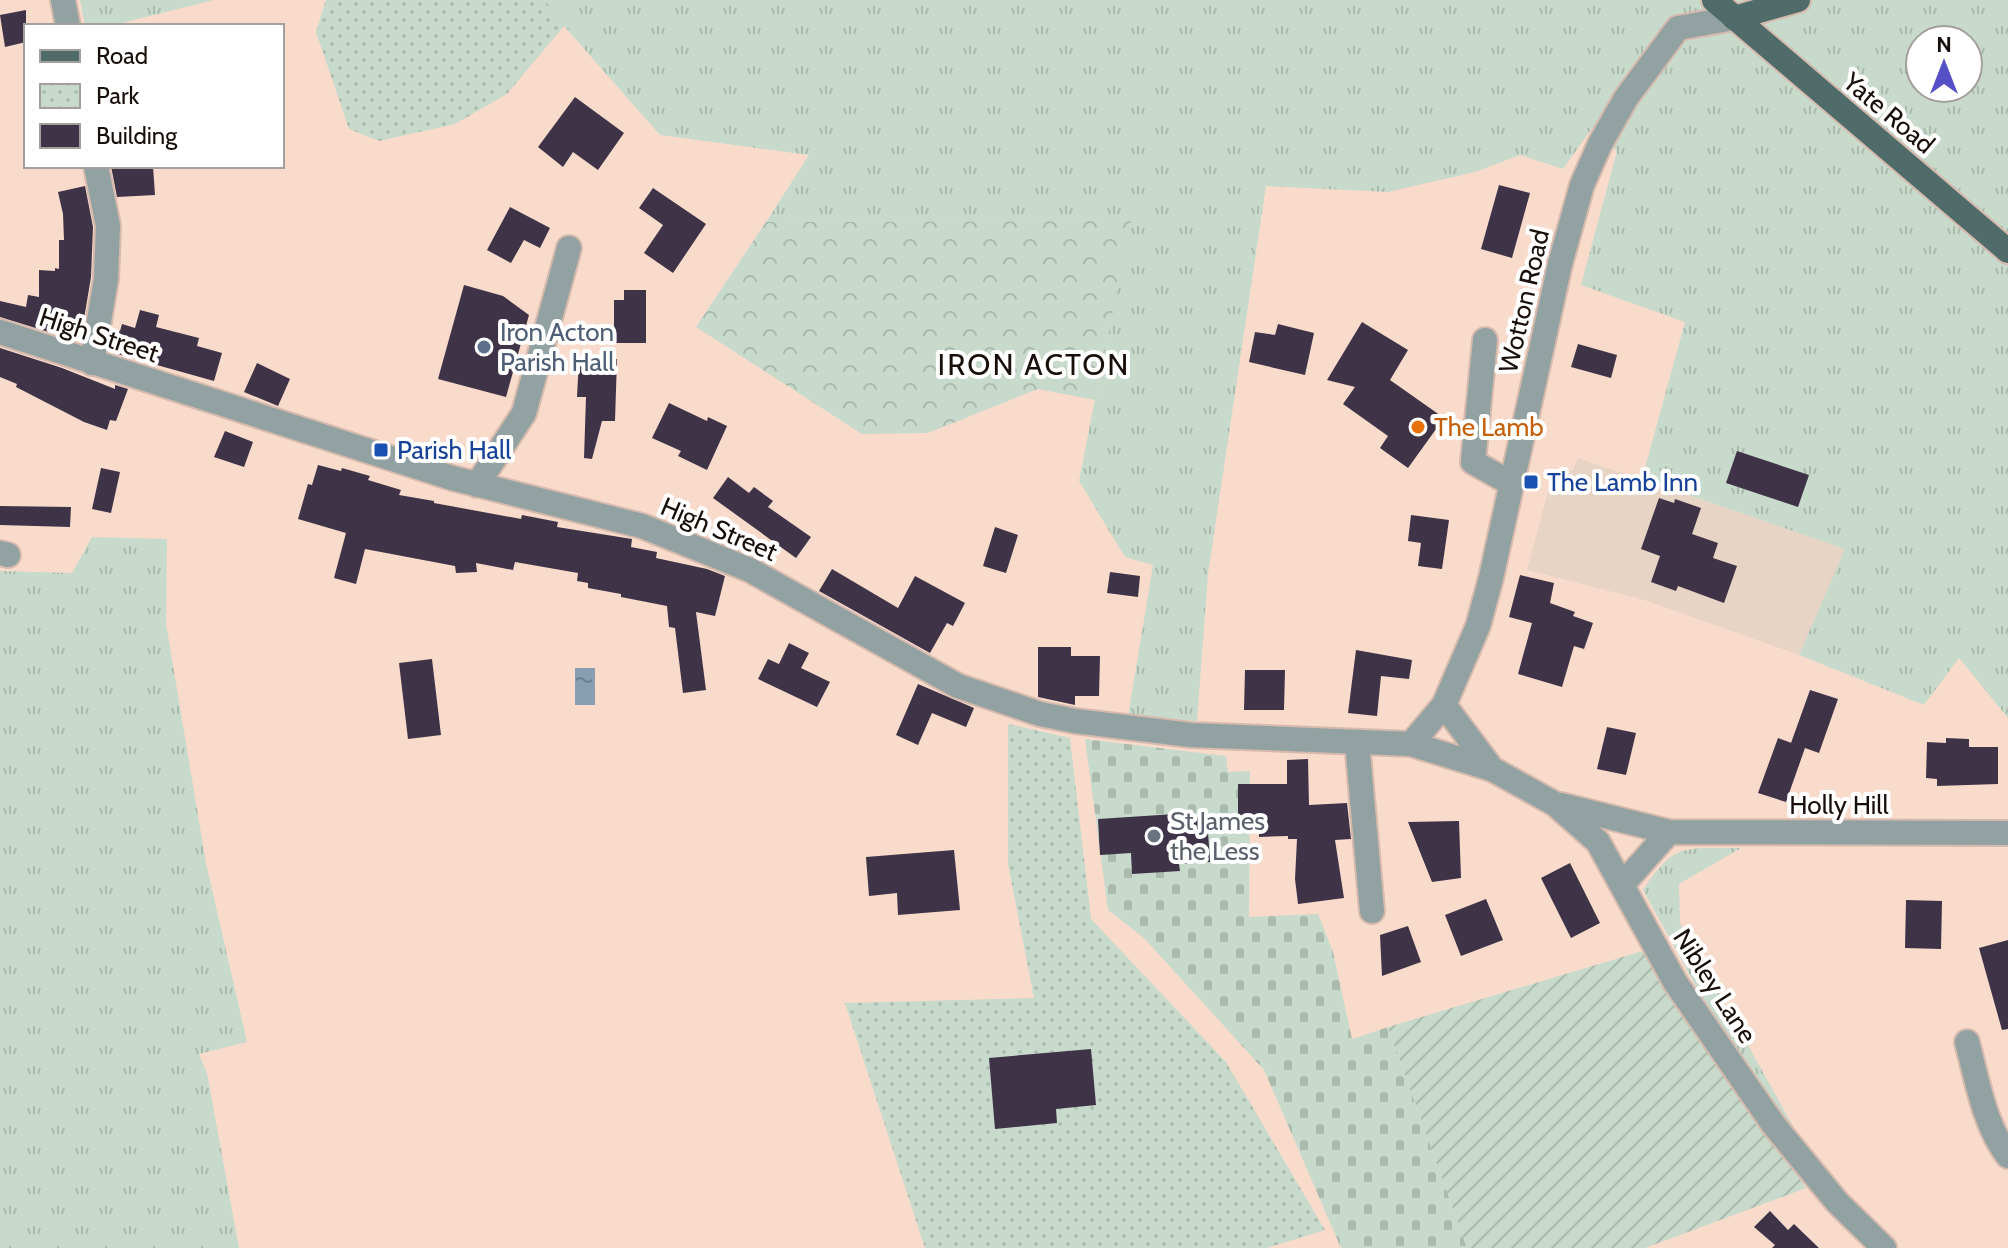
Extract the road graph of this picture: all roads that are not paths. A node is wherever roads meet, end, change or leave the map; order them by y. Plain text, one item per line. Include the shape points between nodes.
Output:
1 (63, 0) edge
2 (1714, 0) edge
3 (1798, 0) edge
4 (1734, 18) junction
5 (68, 24) edge
6 (96, 168) edge
7 (569, 248) dead end
8 (2008, 251) edge
9 (0, 332) edge
10 (1485, 340) dead end
11 (92, 363) junction
12 (1512, 484) junction
13 (477, 485) junction
14 (1444, 705) junction
15 (1357, 742) junction
16 (1411, 744) junction
17 (1492, 769) junction
18 (1555, 804) junction
19 (1669, 832) junction
20 (2008, 833) edge
21 (1622, 885) junction
22 (1372, 911) dead end
23 (1967, 1042) dead end
24 (2008, 1156) edge
25 (1884, 1248) edge

1 - 5 street
2 - 4 main road, Yate Road
3 - 4 main road
4 - 8 main road, Yate Road
4 - 12 street, Wotton Road via 1678,28 1626,98 1600,144 1582,185 1560,264
6 - 11 street via 108,226 106,279
7 - 13 street via 524,413
9 - 11 street, High Street
10 - 12 street via 1473,462
11 - 13 street, High Street
12 - 14 street, Wotton Road via 1478,626
13 - 15 street, High Street via 655,531 750,570 958,686 1040,714 1191,735
14 - 16 street, Wotton Road
14 - 17 street, Nibley Lane
15 - 16 street, High Street
15 - 22 street
16 - 17 street, Nibley Lane
17 - 18 street, Nibley Lane
18 - 19 street, Holly Hill
18 - 21 street, Nibley Lane via 1598,842
19 - 20 street, Holly Hill
19 - 21 street
21 - 25 street, Nibley Lane via 1675,982 1773,1124 1837,1202
23 - 24 street via 1998,1143

